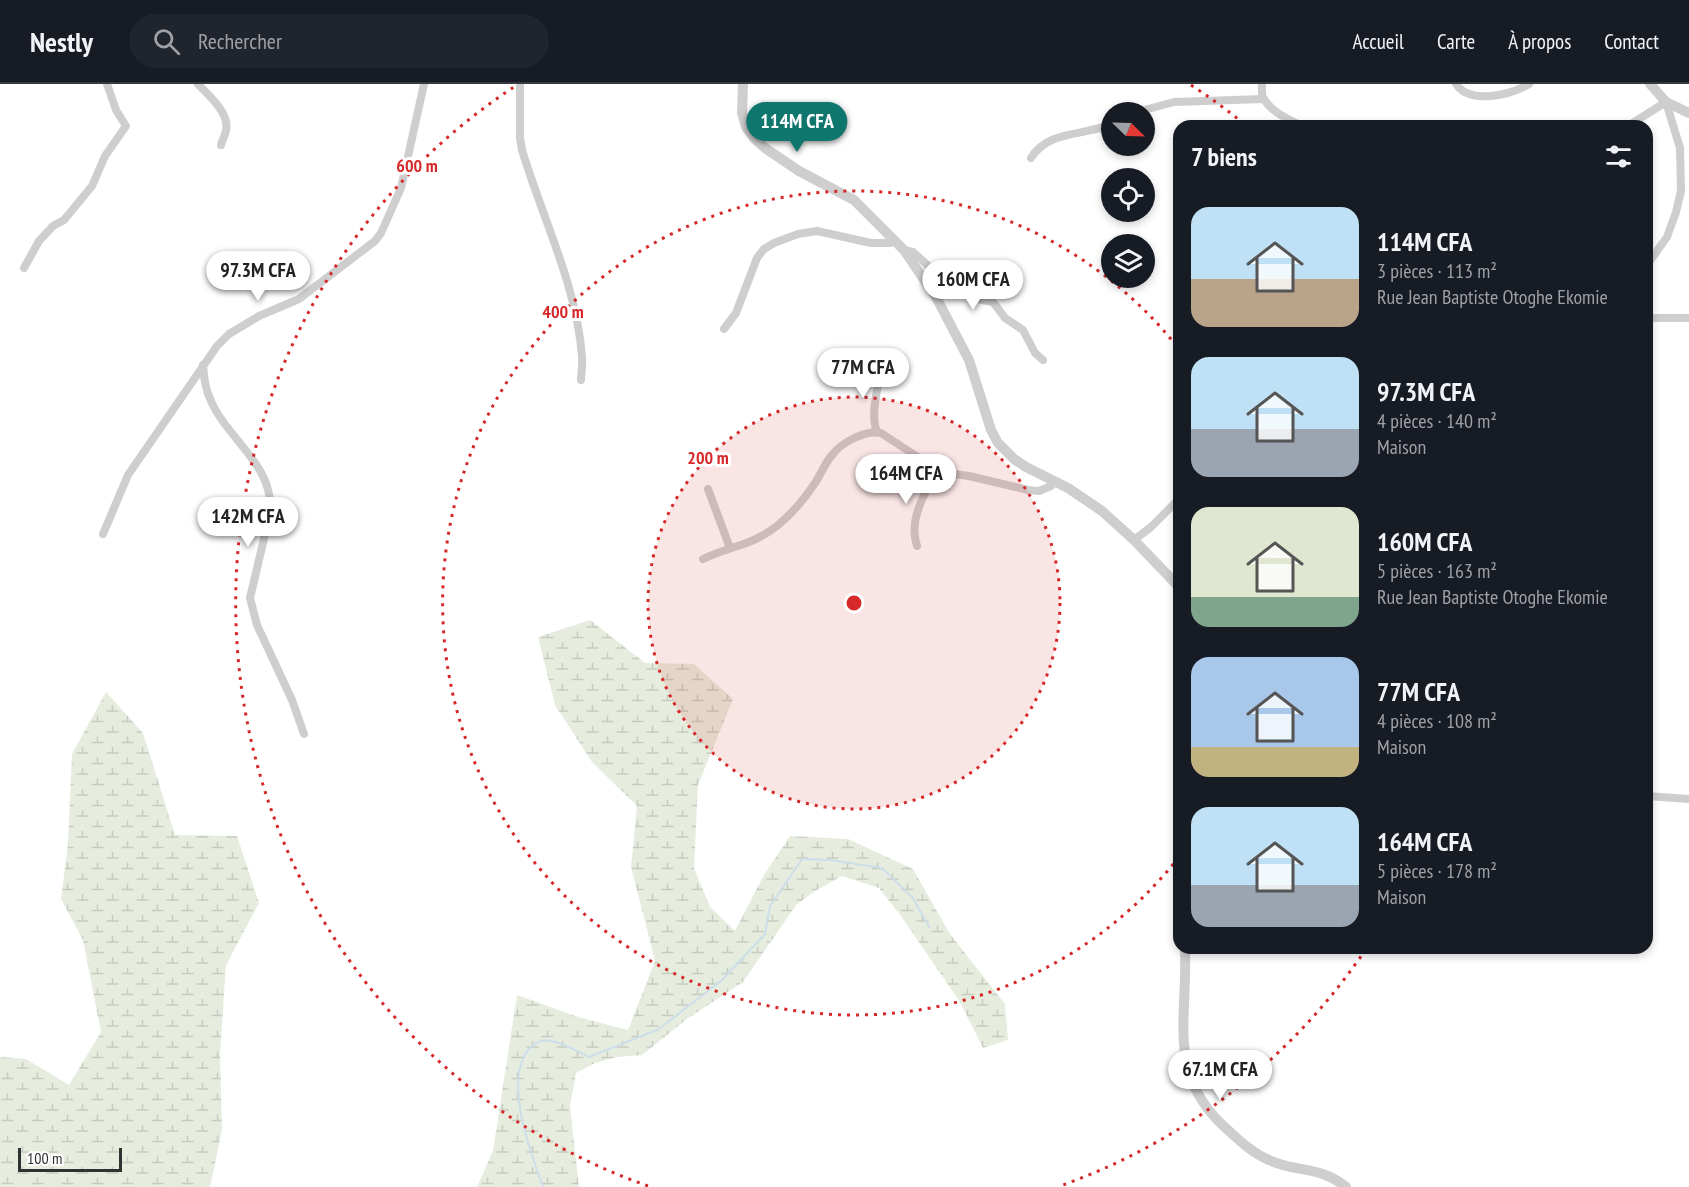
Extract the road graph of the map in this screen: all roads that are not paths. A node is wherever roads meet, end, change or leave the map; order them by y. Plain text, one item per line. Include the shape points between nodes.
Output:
1 (107, 84) edge
2 (198, 84) edge
3 (424, 84) edge
4 (520, 84) edge
5 (743, 84) edge
6 (1262, 84) edge
7 (1456, 84) edge
8 (1529, 84) edge
9 (1650, 84) edge
10 (1263, 99) junction
11 (1666, 102) junction
12 (1155, 107) edge
13 (1689, 113) edge
14 (1291, 120) edge
15 (1638, 120) edge
16 (1101, 128) edge
17 (221, 145) dead end
18 (1031, 158) dead end
19 (889, 235) junction
20 (904, 249) junction
21 (1653, 257) edge
22 (24, 268) dead end
23 (1653, 318) edge
24 (1689, 318) edge
25 (724, 329) dead end
26 (1043, 360) dead end
27 (882, 361) dead end
28 (203, 365) junction
29 (581, 380) dead end
30 (877, 432) junction
31 (938, 469) junction
32 (1055, 481) junction
33 (708, 489) dead end
34 (1173, 505) edge
35 (103, 534) dead end
36 (1134, 540) junction
37 (917, 546) dead end
38 (730, 549) junction
39 (703, 559) dead end
40 (1173, 581) edge
41 (304, 734) dead end
42 (1653, 796) edge
43 (1689, 799) edge
44 (1185, 954) edge
45 (1346, 1187) edge

1 - 22 street via 126,126 105,156 92,186 64,220 39,241
2 - 17 street via 218,106 226,122
3 - 28 street via 401,188 375,241 298,299 229,334
4 - 29 street via 522,150 572,302 582,359
5 - 19 street via 742,112 754,138 799,171 854,200
6 - 10 street
7 - 8 street via 1464,92 1488,96
9 - 11 street
10 - 12 street via 1174,102
10 - 14 street
11 - 13 street
11 - 15 street
11 - 21 street via 1680,148 1681,191 1667,237
16 - 18 street via 1050,139
19 - 20 street
19 - 25 street via 891,243 871,243 817,231 774,243 757,258 736,313
20 - 26 street via 913,252 945,281 978,299 993,302 1005,318 1023,330
20 - 32 street via 936,297 969,360 998,443 1020,463
23 - 24 street
27 - 30 street via 873,417
28 - 35 street via 128,475
28 - 41 street via 211,403 248,452 268,489 270,513 250,598 257,625
30 - 31 street
30 - 38 street via 849,441 832,454 799,506 779,525 759,539
31 - 32 street via 1028,490 1045,489
31 - 37 street via 915,520 913,536
32 - 36 street via 1102,511
33 - 38 street
34 - 36 street
36 - 40 street
38 - 39 street
42 - 43 street
44 - 45 street via 1183,1047 1197,1094 1220,1123 1255,1152 1283,1165 1320,1171

